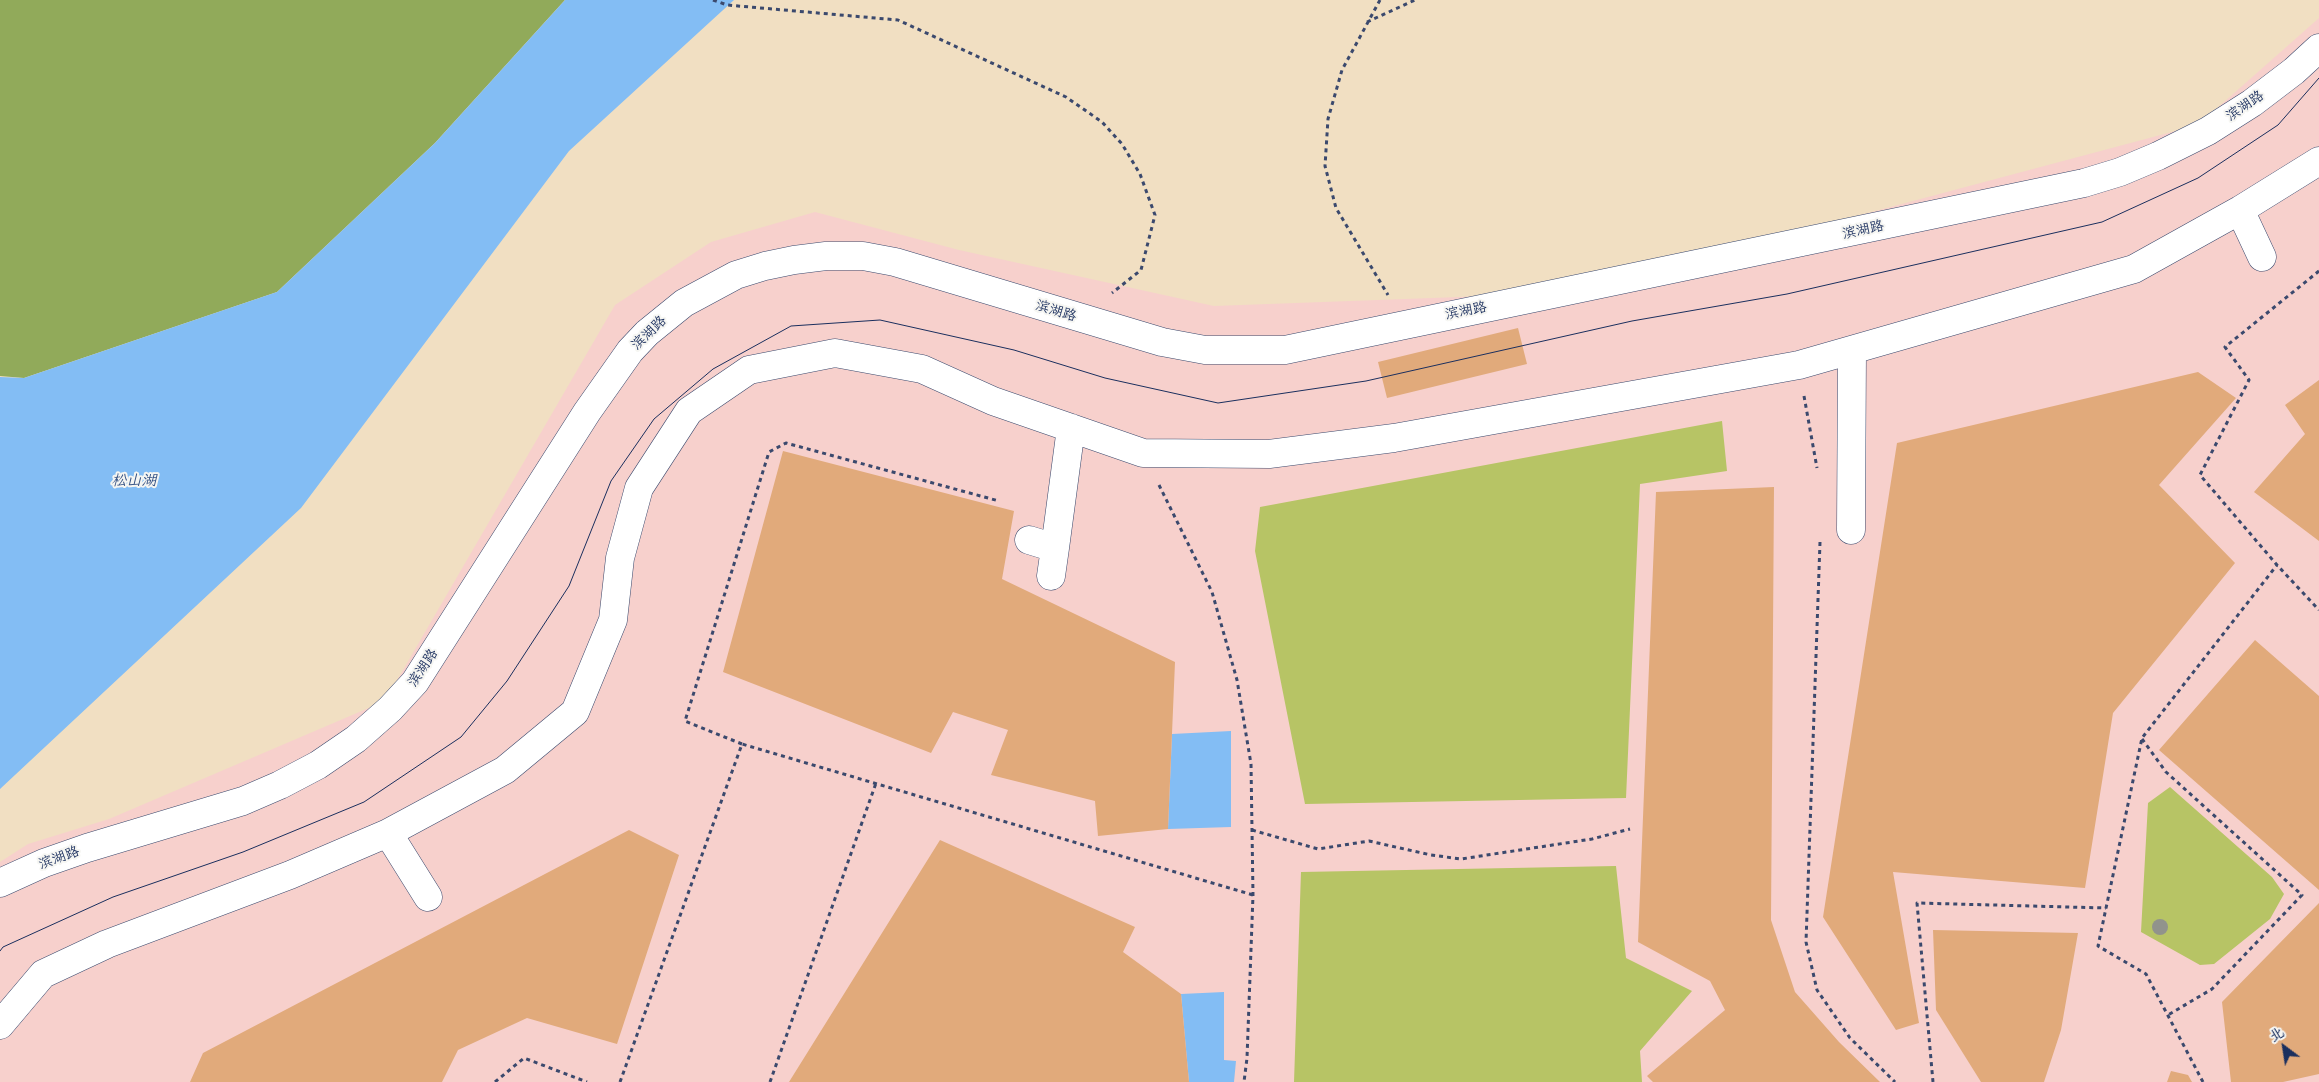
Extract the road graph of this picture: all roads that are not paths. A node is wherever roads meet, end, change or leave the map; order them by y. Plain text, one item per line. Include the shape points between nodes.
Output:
1 (2319, 48) edge
2 (2319, 161) edge
3 (2240, 210) junction
4 (2262, 257) dead end
5 (1852, 350) junction
6 (1071, 428) junction
7 (1850, 530) dead end
8 (1029, 540) dead end
9 (1054, 548) junction
10 (1051, 576) dead end
11 (388, 833) junction
12 (0, 883) edge
13 (428, 897) dead end
14 (0, 1025) edge

1 - 12 street, 滨湖路 via 2252,103 2208,130 2158,156 2102,177 1978,206 1285,350 1205,350 1171,344 895,262 864,256 826,256 765,266 736,275 684,303 630,351 587,412 415,682 356,739 318,765 243,801 78,851
2 - 3 street
3 - 4 street
3 - 5 street via 2134,270
5 - 6 street via 1799,366 1394,438 1269,454 1143,453
5 - 7 street
6 - 9 street
6 - 11 street via 992,401 922,369 835,353 749,370 690,411 639,488 620,558 613,620 575,712 504,770
8 - 9 street
9 - 10 street
11 - 13 street
11 - 14 street via 290,875 107,944 43,974

